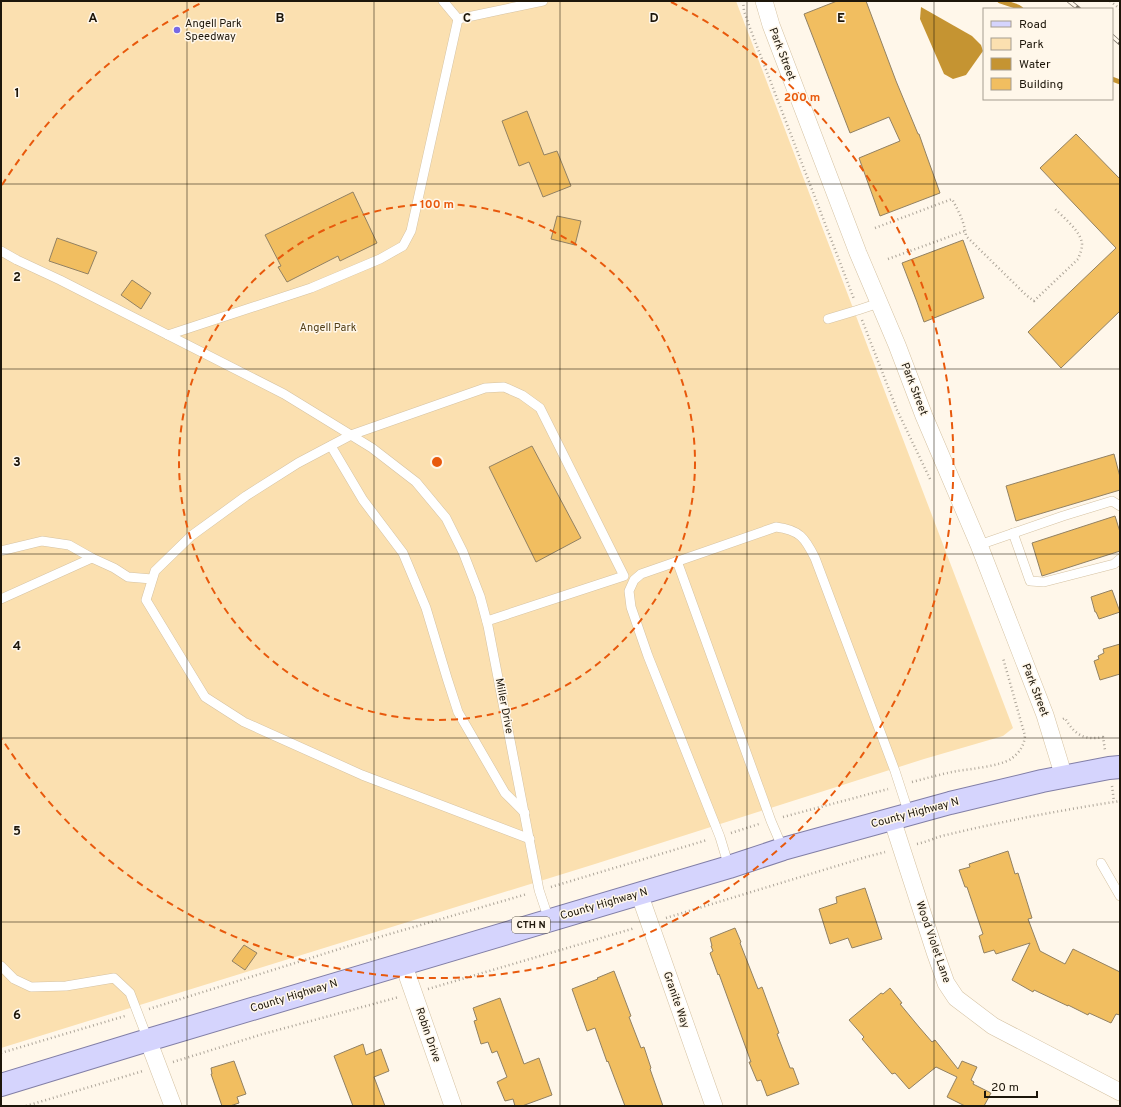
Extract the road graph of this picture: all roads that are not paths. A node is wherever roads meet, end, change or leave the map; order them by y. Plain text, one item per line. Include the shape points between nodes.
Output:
1 (443, 1) edge
2 (543, 1) edge
3 (764, 1) edge
4 (458, 19) junction
5 (1, 251) edge
6 (879, 303) junction
7 (828, 319) dead end
8 (168, 335) junction
9 (351, 435) junction
10 (331, 446) junction
11 (1120, 506) edge
12 (1013, 533) junction
13 (979, 545) junction
14 (1, 551) edge
15 (92, 558) junction
16 (1120, 559) edge
17 (677, 561) junction
18 (152, 580) junction
19 (1, 599) edge
20 (487, 621) junction
21 (1120, 767) edge
22 (1064, 777) junction
23 (525, 813) junction
24 (900, 816) junction
25 (530, 839) junction
26 (783, 849) junction
27 (1100, 862) dead end
28 (729, 866) junction
29 (640, 893) junction
30 (1120, 896) edge
31 (549, 920) junction
32 (403, 963) junction
33 (1, 966) edge
34 (148, 1040) junction
35 (1, 1085) edge
36 (1120, 1092) edge
37 (173, 1106) edge
38 (453, 1106) edge
39 (714, 1106) edge

1 - 4 lane
2 - 4 lane
3 - 6 street, Park Street
4 - 8 lane via 411,231 403,246 311,288
5 - 8 lane, Miller Drive
6 - 7 lane
6 - 13 street, Park Street
8 - 9 lane, Miller Drive via 284,394
9 - 10 lane
9 - 20 lane, Miller Drive via 416,482 446,518 463,552
9 - 20 lane via 484,388 504,388 522,395 540,408 624,576
10 - 18 lane via 298,463 246,496 191,536 155,570
10 - 23 lane via 363,500 403,553 426,608 458,712 505,793
11 - 12 lane via 1112,501
12 - 13 lane
12 - 16 lane via 1030,580 1044,582 1114,564
13 - 22 street, Park Street via 1045,715
14 - 15 lane via 42,541 68,545
15 - 18 lane via 128,577
15 - 19 lane
17 - 24 lane via 776,527 797,532 808,543 816,558 899,786
17 - 26 lane
17 - 28 lane via 641,574 634,580 629,591 631,607
18 - 25 lane via 146,600 205,697 244,722 362,775
20 - 23 lane, Miller Drive
21 - 22 main road, County Highway N / CTH N
22 - 24 main road, County Highway N / CTH N
23 - 25 lane, Miller Drive
24 - 26 main road, County Highway N / CTH N
24 - 36 street, Wood Violet Lane via 934,952 946,984 956,998 993,1026
25 - 31 lane, Miller Drive via 539,890
26 - 28 main road, County Highway N / CTH N
27 - 30 lane
28 - 29 main road, County Highway N / CTH N
29 - 31 main road, County Highway N / CTH N
29 - 39 street, Granite Way
31 - 32 main road, County Highway N / CTH N
32 - 34 main road, County Highway N / CTH N
32 - 38 street, Robin Drive
33 - 34 lane via 14,979 31,987 66,986 114,978 130,993
34 - 35 main road, County Highway N / CTH N
34 - 37 street

